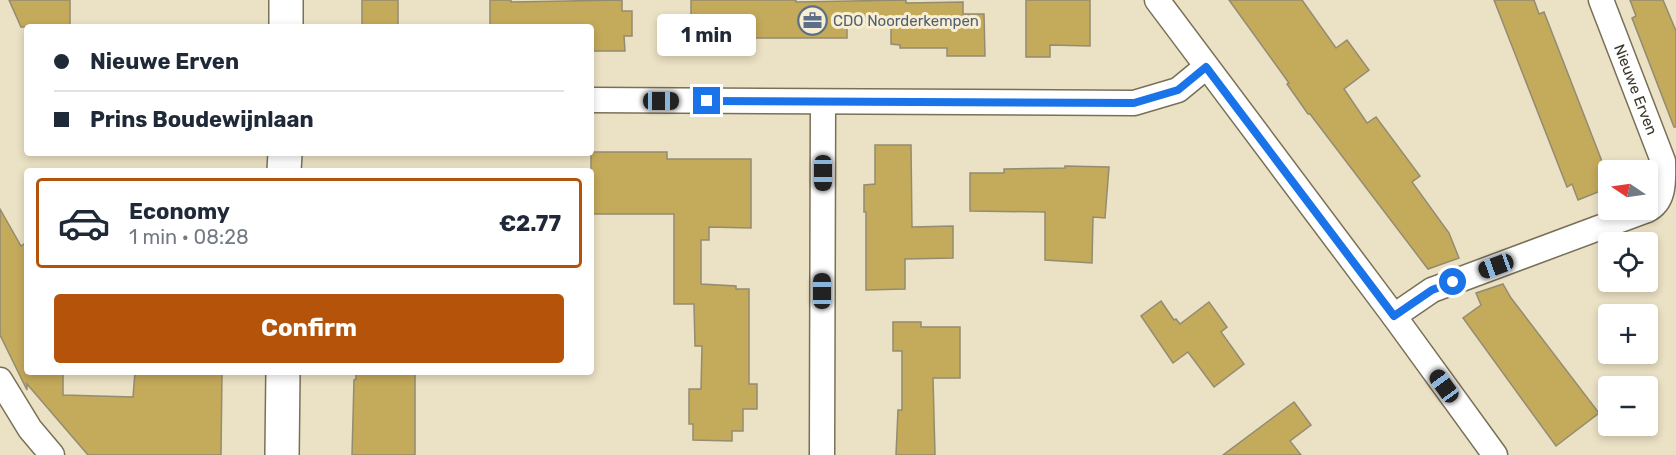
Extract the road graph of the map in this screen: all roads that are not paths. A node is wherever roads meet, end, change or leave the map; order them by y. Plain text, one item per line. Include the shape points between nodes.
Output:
1 (286, 0) edge
2 (1157, 0) edge
3 (1600, 0) edge
4 (286, 24) edge
5 (1206, 67) junction
6 (594, 100) edge
7 (823, 102) junction
8 (1658, 198) edge
9 (1620, 220) edge
10 (1394, 316) junction
11 (283, 375) edge
12 (0, 380) edge
13 (52, 455) edge
14 (282, 455) edge
15 (822, 455) edge
16 (1494, 455) edge

1 - 4 street
2 - 5 street
3 - 8 street, Nieuwe Erven via 1663,161 1664,189
5 - 7 street via 1178,90 1134,103
5 - 10 street
6 - 7 street
7 - 15 street
9 - 10 street, Nieuwe Erven via 1432,290
10 - 16 street
11 - 14 street
12 - 13 street via 30,429

